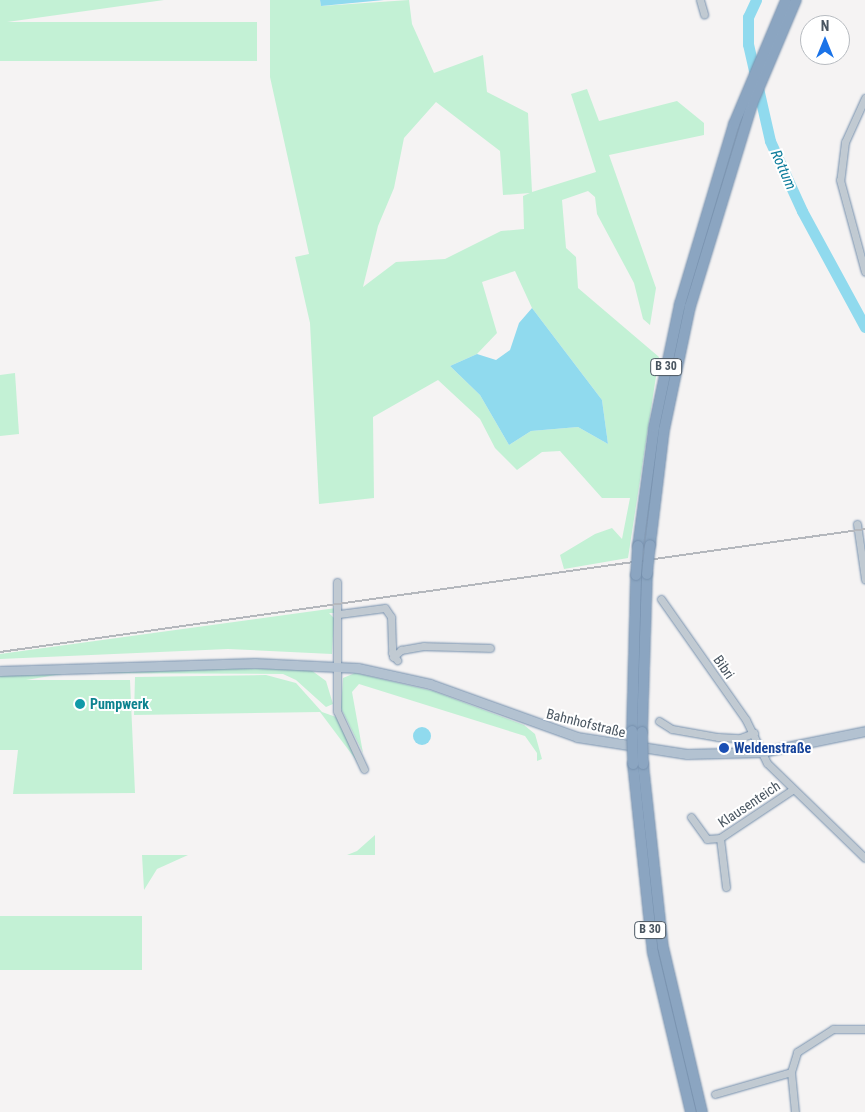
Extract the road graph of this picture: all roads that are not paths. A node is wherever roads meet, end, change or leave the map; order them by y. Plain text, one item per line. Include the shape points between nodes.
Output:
1 (700, 0) edge
2 (786, 0) edge
3 (796, 0) edge
4 (704, 14) dead end
5 (865, 98) edge
6 (722, 176) junction
7 (717, 194) junction
8 (865, 272) edge
9 (857, 524) dead end
10 (865, 579) edge
11 (337, 582) dead end
12 (661, 599) dead end
13 (339, 614) junction
14 (490, 648) dead end
15 (337, 666) junction
16 (0, 671) edge
17 (658, 721) dead end
18 (637, 731) junction
19 (865, 731) edge
20 (754, 733) junction
21 (762, 752) junction
22 (364, 768) dead end
23 (792, 790) junction
24 (691, 817) dead end
25 (720, 838) junction
26 (865, 858) edge
27 (726, 887) dead end
28 (865, 1029) edge
29 (791, 1072) junction
30 (691, 1092) junction
31 (715, 1094) dead end
32 (691, 1112) edge
33 (702, 1112) edge
34 (795, 1112) edge

1 - 4 street
2 - 6 highway, B 30 via 746,90
3 - 6 highway, B 30
5 - 8 street via 845,142 840,180
6 - 7 highway, B 30
7 - 18 highway, B 30, bridge via 679,358 650,545
7 - 18 highway, B 30, bridge via 668,359 638,546
9 - 10 street
11 - 13 street
12 - 20 street, Bibri
13 - 14 street via 385,608 391,617 395,658 401,650 424,646
13 - 15 street
15 - 16 main road, Bahnhofstraße via 133,664
15 - 21 main road, Bahnhofstraße via 430,684 596,742 686,754
15 - 22 street via 337,711
17 - 20 street via 672,729 718,737 740,738
18 - 30 highway, B 30, bridge via 653,953
19 - 21 main road, Bahnhofstraße
20 - 21 street, Bibri
21 - 23 street
23 - 25 street, Klausenteich
23 - 26 street
24 - 25 street, Klausenteich via 707,839
25 - 27 street, Klausenteich
28 - 29 street via 833,1029 797,1052
29 - 31 street
29 - 34 street
30 - 32 highway, B 30
30 - 33 highway, B 30

